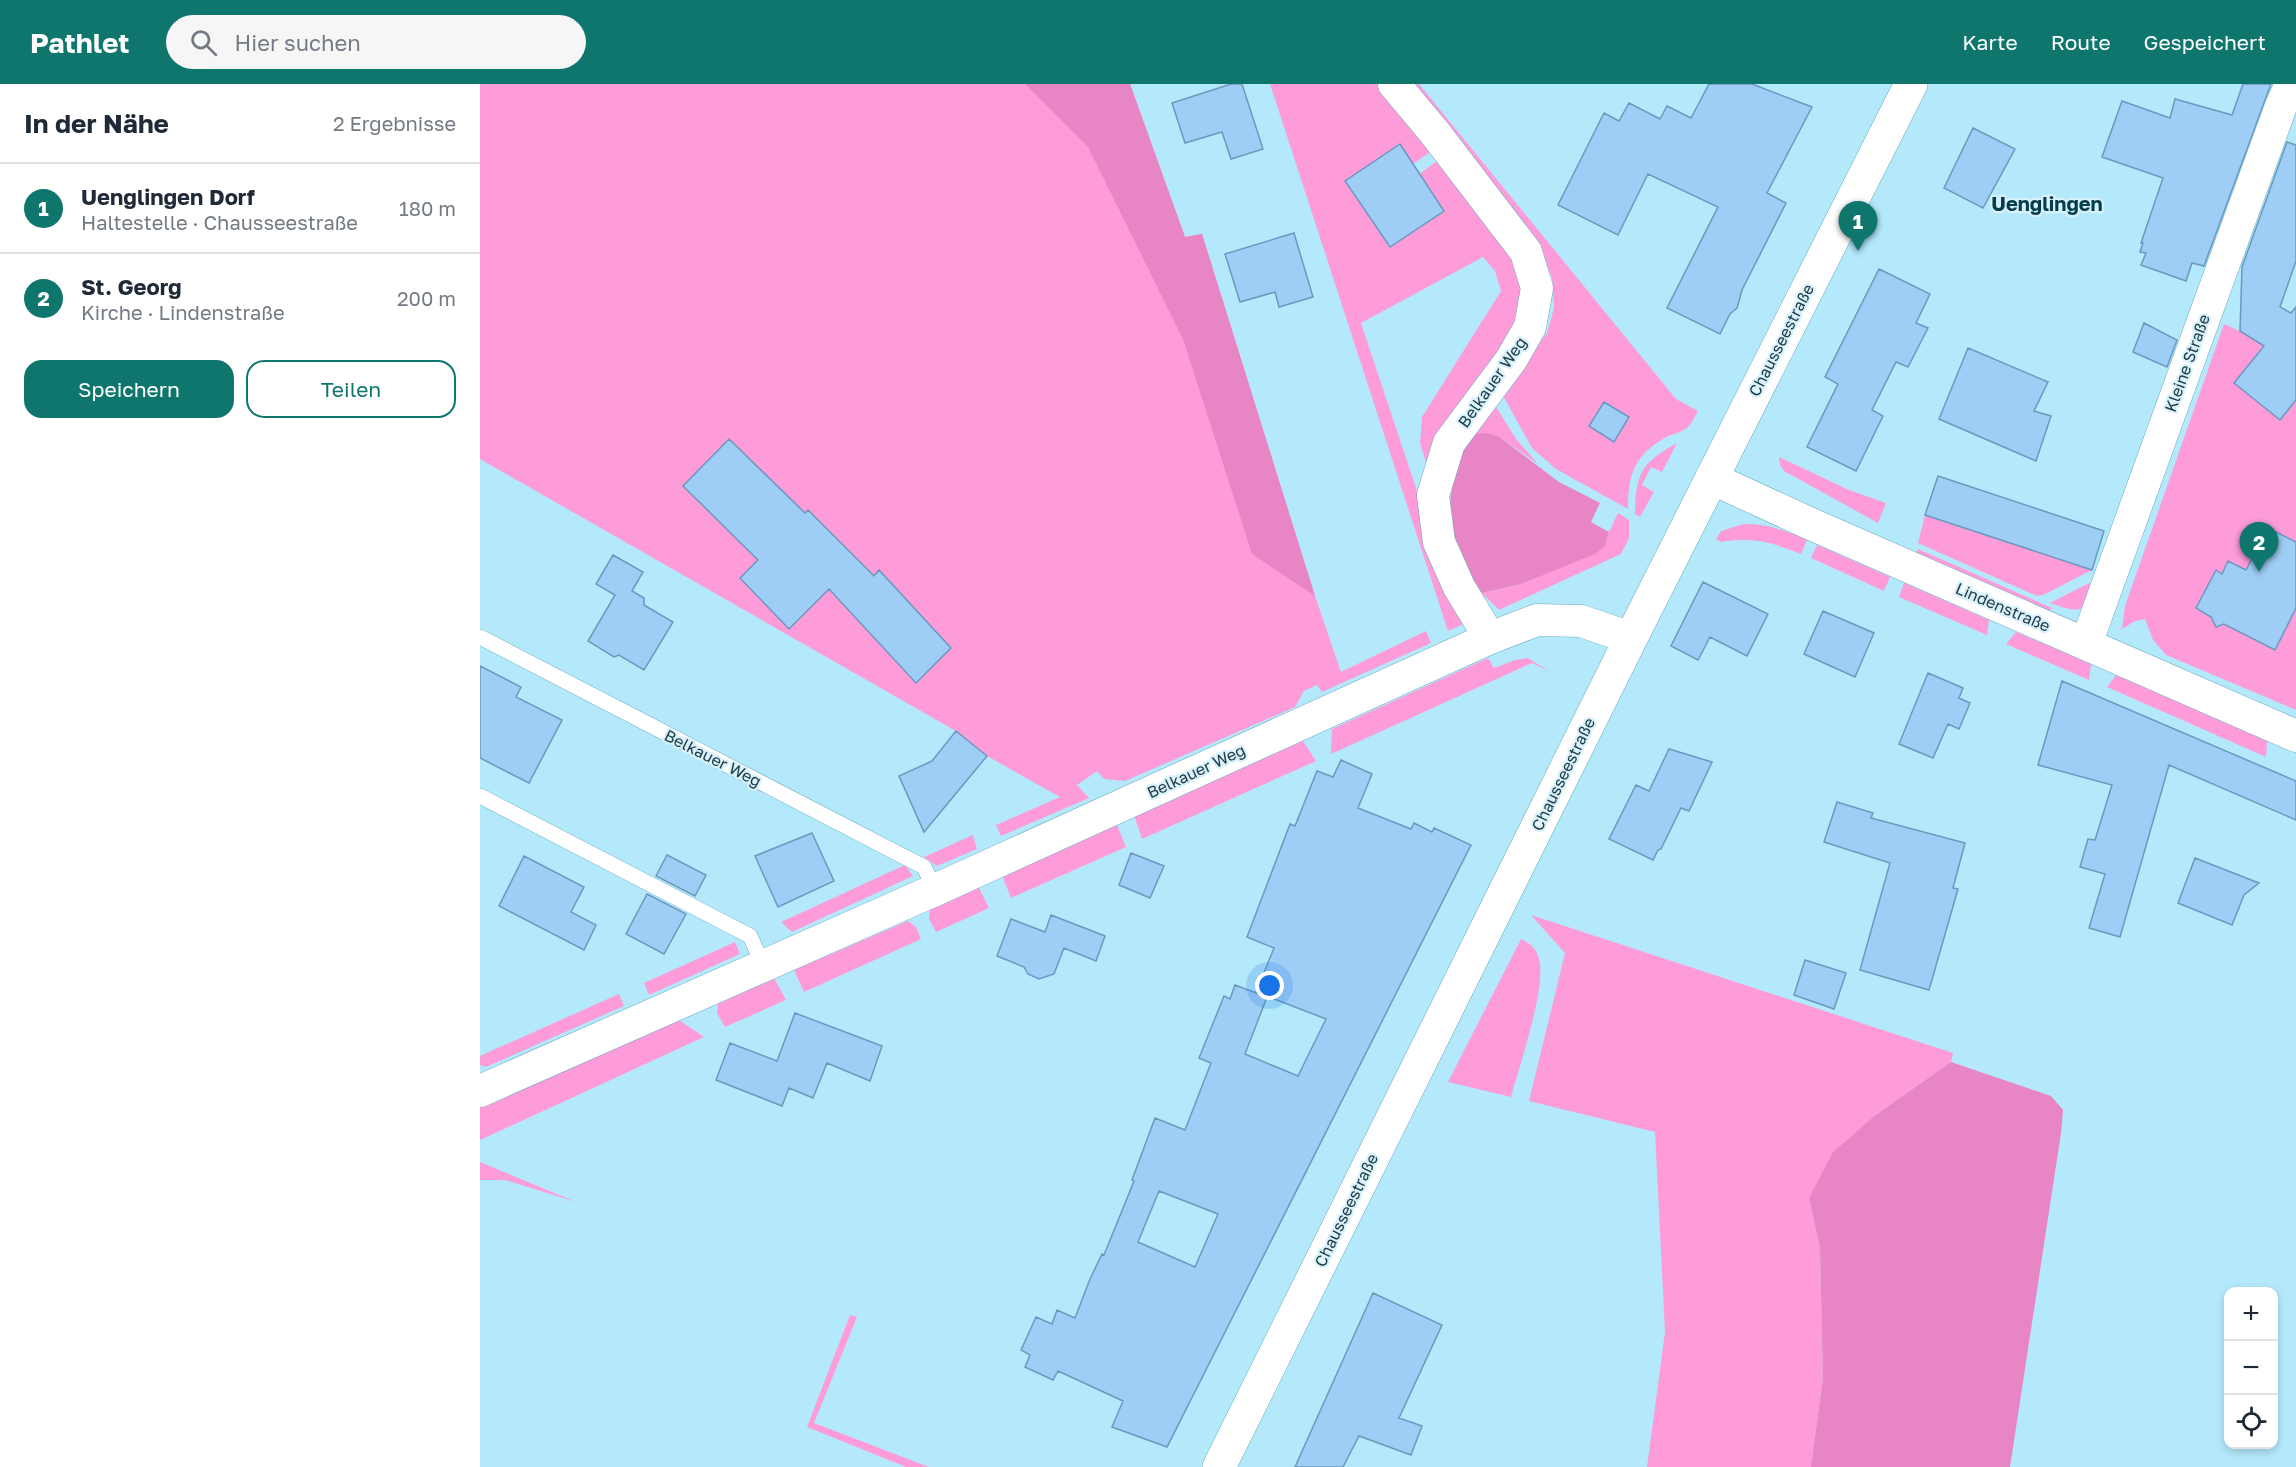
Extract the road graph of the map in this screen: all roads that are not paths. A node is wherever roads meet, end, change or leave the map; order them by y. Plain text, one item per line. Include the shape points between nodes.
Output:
1 (1394, 84) edge
2 (1911, 84) edge
3 (2291, 84) edge
4 (1711, 478) junction
5 (480, 637) edge
6 (1490, 638) junction
7 (1631, 638) junction
8 (2086, 644) junction
9 (2296, 736) edge
10 (480, 795) edge
11 (935, 890) junction
12 (764, 967) junction
13 (480, 1091) edge
14 (1219, 1467) edge

1 - 6 street, Belkauer Weg via 1526,252 1537,288 1530,327 1511,360 1449,443 1432,495 1438,542
2 - 4 main road, Chausseestraße
3 - 8 street, Kleine Straße
4 - 7 main road, Chausseestraße
4 - 8 street, Lindenstraße
5 - 11 lane, Belkauer Weg via 924,867
6 - 7 street, Belkauer Weg via 1537,620 1581,621
6 - 11 street, Belkauer Weg
7 - 14 main road, Chausseestraße
8 - 9 street, Lindenstraße
10 - 12 lane via 750,936
11 - 12 street, Belkauer Weg
12 - 13 street, Belkauer Weg

